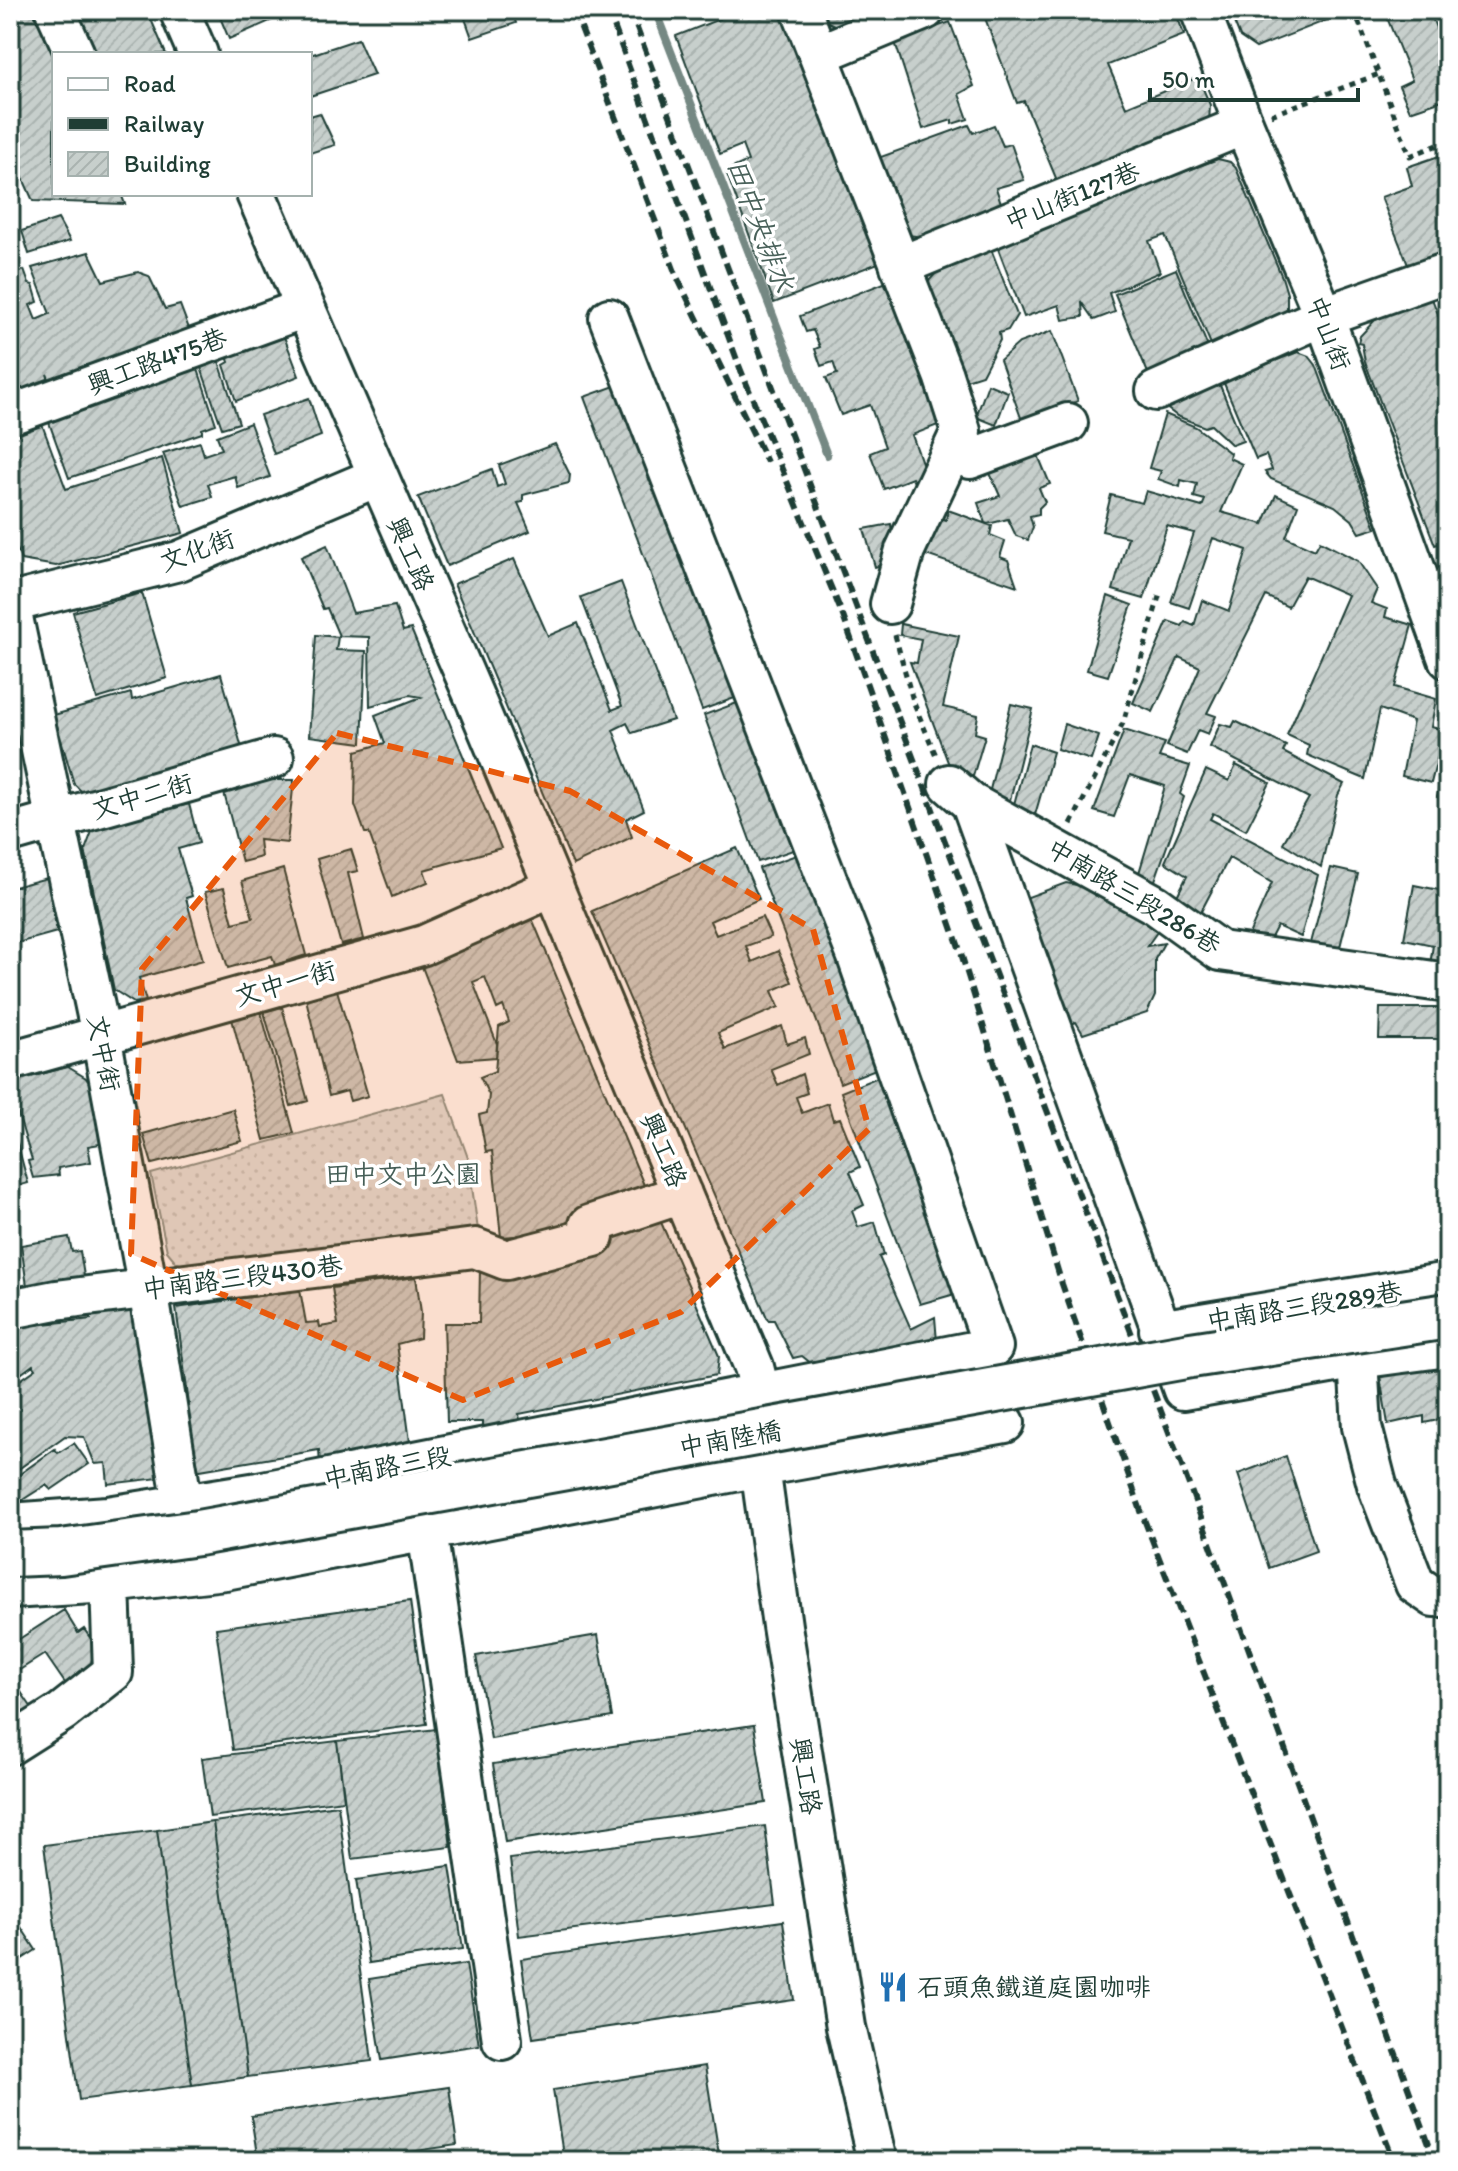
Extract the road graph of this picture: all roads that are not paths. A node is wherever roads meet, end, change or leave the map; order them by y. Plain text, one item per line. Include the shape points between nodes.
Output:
1 (55, 10) edge
2 (179, 10) edge
3 (801, 10) edge
4 (925, 10) edge
5 (1200, 10) edge
6 (74, 52) edge
7 (197, 52) edge
8 (819, 54) junction
9 (1244, 125) junction
10 (257, 196) edge
11 (900, 266) junction
12 (1448, 272) edge
13 (305, 308) junction
14 (1324, 316) junction
15 (609, 318) dead end
16 (1156, 391) dead end
17 (10, 415) edge
18 (1068, 423) dead end
19 (951, 453) junction
20 (377, 477) junction
21 (10, 603) edge
22 (890, 604) road end
23 (1448, 659) edge
24 (274, 758) dead end
25 (55, 820) junction
26 (10, 833) edge
27 (554, 887) junction
28 (1448, 983) edge
29 (101, 1035) junction
30 (10, 1061) edge
31 (682, 1194) junction
32 (1448, 1282) edge
33 (148, 1289) junction
34 (10, 1309) edge
35 (1448, 1316) edge
36 (1159, 1330) junction
37 (1448, 1347) edge
38 (1358, 1359) junction
39 (761, 1395) junction
40 (1005, 1423) dead end
41 (760, 1467) junction
42 (183, 1505) junction
43 (10, 1523) edge
44 (427, 1531) junction
45 (10, 1554) edge
46 (110, 1583) junction
47 (10, 1589) edge
48 (1448, 1597) edge
49 (10, 1745) edge
50 (502, 2040) dead end
51 (877, 2161) edge

1 - 6 street
2 - 7 street
3 - 8 street
4 - 8 street
5 - 9 street, 中山街
8 - 11 street
9 - 11 street, 中山街127巷
9 - 14 street, 中山街
10 - 13 street, 興工路
11 - 19 street via 961,431
12 - 14 street
13 - 17 street, 興工路475巷
13 - 20 street, 興工路
14 - 16 street
14 - 23 street, 中山街
15 - 39 street, 中南路三段 via 856,954 993,1347
18 - 19 street via 970,459
19 - 22 street via 905,550
20 - 21 street, 文化街 via 179,561
20 - 27 street, 興工路
21 - 25 street, 文中街
24 - 25 street, 文中二街
25 - 26 street, 文中二街
25 - 29 street, 文中街
27 - 29 street, 文中一街 via 424,945
27 - 31 street, 興工路
28 - 36 street, 中南路三段286巷 via 1220,951 1156,905 960,794
29 - 30 street, 文中一街
29 - 33 street, 文中街
31 - 33 street, 中南路三段430巷 via 589,1225 594,1237 491,1254
31 - 39 street, 興工路
32 - 36 street, 中南路三段289巷
33 - 34 street, 中南路三段430巷
33 - 42 street, 文中街
35 - 45 main road, 中南陸橋, bridge via 1191,1355 198,1533
36 - 38 street via 1183,1390
37 - 38 street
38 - 48 street via 1362,1427 1377,1485 1415,1584 1434,1597
39 - 41 street, 興工路
39 - 42 street, 中南路三段
40 - 41 street
41 - 44 street
41 - 51 street, 興工路 via 846,2027
42 - 43 street, 中南路三段
44 - 46 street via 225,1570
44 - 50 street
46 - 47 street
46 - 49 street via 113,1672

